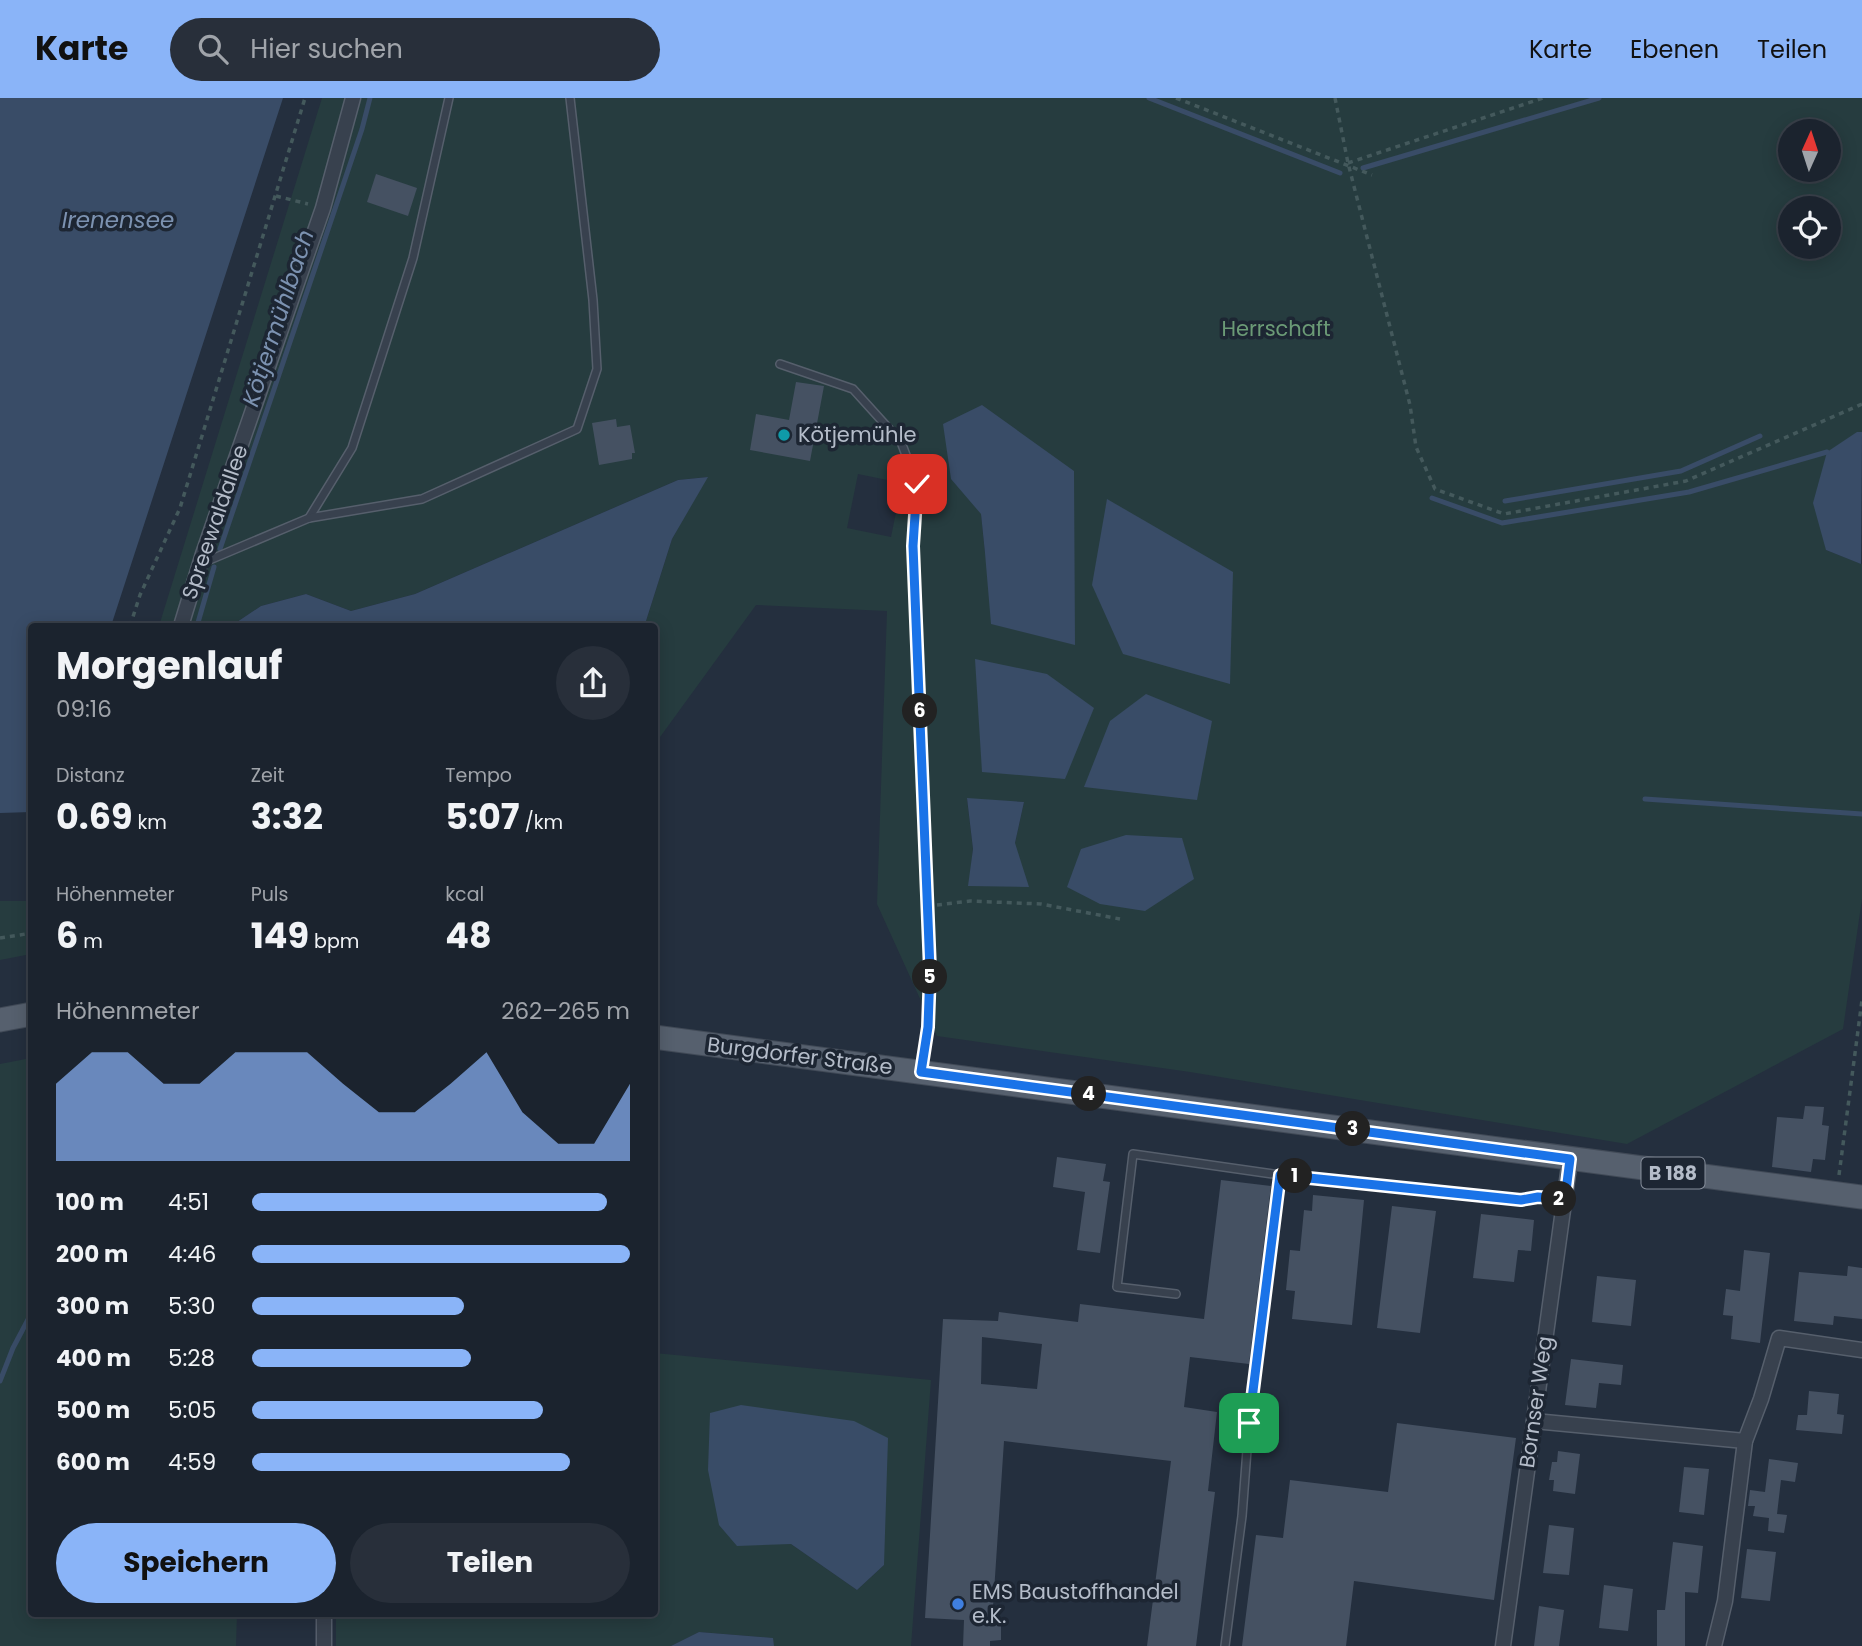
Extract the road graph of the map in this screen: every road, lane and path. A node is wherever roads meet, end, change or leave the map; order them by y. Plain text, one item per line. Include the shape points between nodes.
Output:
1 (305, 98) edge
2 (353, 98) edge
3 (449, 98) edge
4 (570, 98) edge
5 (1176, 98) edge
6 (1335, 98) edge
7 (1543, 98) edge
8 (1348, 163) junction
9 (1373, 175) dead end
10 (276, 197) junction
11 (323, 208) junction
12 (780, 364) dead end
13 (1862, 404) edge
14 (309, 518) junction
15 (200, 565) junction
16 (131, 623) edge
17 (182, 623) edge
18 (928, 906) junction
19 (1120, 919) dead end
20 (28, 934) edge
21 (0, 938) edge
22 (1862, 1000) edge
23 (28, 1015) edge
24 (0, 1020) edge
25 (658, 1038) edge
26 (921, 1072) junction
27 (1570, 1159) junction
28 (1280, 1175) junction
29 (1836, 1194) junction
30 (1862, 1197) edge
31 (1565, 1199) junction
32 (1176, 1294) dead end
33 (1862, 1350) edge
34 (1534, 1421) junction
35 (1745, 1441) junction
36 (324, 1617) edge
37 (324, 1646) edge
38 (1225, 1646) edge
39 (1503, 1646) edge
40 (1714, 1646) edge

1 - 10 path
2 - 11 street, Spreewaldallee
3 - 14 lane via 413,258 352,448
4 - 14 lane via 597,369 577,429 422,499
5 - 9 path
6 - 8 path
7 - 8 path
8 - 13 path via 1410,405 1416,447 1435,489 1504,514 1686,481
10 - 11 path
10 - 16 path via 180,508
11 - 15 street, Spreewaldallee
12 - 18 lane via 853,389 901,442 917,484 913,546
14 - 15 lane
15 - 17 street, Spreewaldallee
18 - 19 path via 970,901 1041,904
18 - 26 lane via 928,1027
20 - 21 path
22 - 29 path
23 - 24 main road
25 - 26 main road, Burgdorfer Straße / B 188
26 - 27 main road, Burgdorfer Straße / B 188
27 - 29 main road, Burgdorfer Straße / B 188
27 - 31 street, Bornser Weg
28 - 31 lane via 1521,1200
28 - 32 lane via 1133,1154 1117,1287
28 - 38 lane
29 - 30 main road, Burgdorfer Straße / B 188
31 - 34 street, Bornser Weg
33 - 35 street via 1779,1338
34 - 35 street
34 - 39 street, Bornser Weg
35 - 40 street via 1725,1601
36 - 37 street

